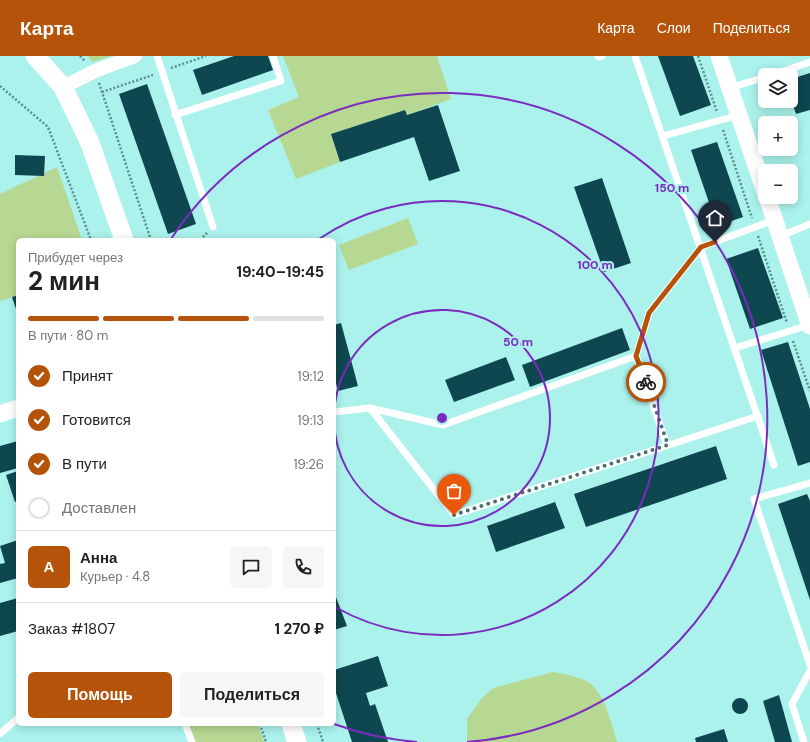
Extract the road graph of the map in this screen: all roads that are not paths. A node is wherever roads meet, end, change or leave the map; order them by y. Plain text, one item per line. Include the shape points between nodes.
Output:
1 (35, 56) edge
2 (134, 56) edge
3 (156, 56) edge
4 (273, 56) edge
5 (598, 56) edge
6 (602, 56) edge
7 (635, 56) edge
8 (719, 56) edge
9 (810, 62) edge
10 (792, 68) edge
11 (758, 79) edge
12 (63, 87) junction
13 (730, 88) junction
14 (175, 115) junction
15 (739, 115) junction
16 (663, 136) junction
17 (758, 171) edge
18 (769, 204) edge
19 (810, 224) edge
20 (213, 227) dead end
21 (777, 228) junction
22 (123, 238) edge
23 (701, 247) junction
24 (810, 325) edge
25 (735, 348) junction
26 (636, 356) junction
27 (370, 408) junction
28 (16, 409) edge
29 (336, 412) edge
30 (0, 414) edge
31 (758, 416) junction
32 (668, 445) junction
33 (774, 465) dead end
34 (810, 483) edge
35 (810, 665) edge
36 (810, 672) edge
37 (16, 720) edge
38 (186, 726) edge
39 (292, 726) edge
40 (0, 734) edge
41 (192, 742) edge
42 (297, 742) edge
43 (804, 742) edge

1 - 12 main road
2 - 12 street
3 - 14 lane
4 - 14 lane via 281,81
5 - 6 lane
7 - 16 lane
8 - 13 street
9 - 10 lane
11 - 13 lane
12 - 22 main road via 90,143
13 - 15 street
14 - 20 lane
15 - 16 lane
15 - 17 street
16 - 23 lane
18 - 21 street
19 - 21 lane
21 - 23 lane
21 - 24 street
23 - 25 lane
23 - 26 lane via 649,313
24 - 25 lane
25 - 31 lane
26 - 27 lane via 443,425
26 - 32 lane
27 - 29 lane
27 - 32 lane via 454,515
28 - 30 street
31 - 32 lane
31 - 33 lane
34 - 35 lane via 754,499
36 - 43 lane via 792,704
37 - 40 lane
38 - 41 lane
39 - 42 main road

